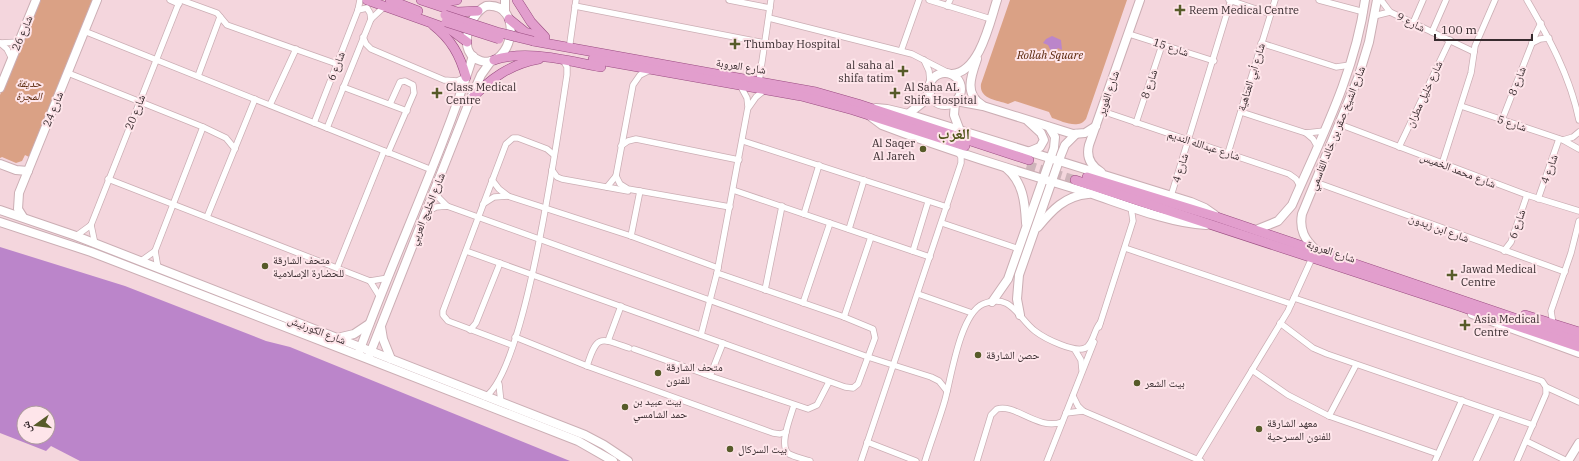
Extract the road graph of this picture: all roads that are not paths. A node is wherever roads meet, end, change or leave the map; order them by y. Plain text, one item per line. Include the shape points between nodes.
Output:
1 (36, 0) edge
2 (97, 0) edge
3 (170, 0) edge
4 (360, 0) edge
5 (367, 0) edge
6 (407, 0) edge
7 (457, 0) edge
8 (505, 0) edge
9 (517, 0) edge
10 (730, 0) edge
11 (771, 0) edge
12 (919, 0) edge
13 (929, 0) edge
14 (997, 0) edge
15 (1140, 0) edge
16 (1230, 0) edge
17 (1275, 0) edge
18 (1319, 0) edge
19 (1365, 0) edge
20 (1377, 0) edge
21 (1381, 0) edge
22 (1423, 0) edge
23 (1446, 0) edge
24 (1496, 0) edge
25 (1527, 0) edge
26 (180, 1) edge
27 (425, 1) edge
28 (388, 3) edge
29 (576, 3) edge
30 (949, 3) edge
31 (484, 6) edge
32 (770, 8) junction
33 (358, 10) junction
34 (1364, 12) junction
35 (1390, 12) junction
36 (1271, 14) junction
37 (507, 16) junction
38 (1374, 16) junction
39 (220, 17) junction
40 (445, 18) junction
41 (769, 18) junction
42 (371, 19) junction
43 (991, 19) junction
44 (425, 20) junction
45 (1413, 23) junction
46 (1541, 23) junction
47 (84, 30) junction
48 (1432, 32) junction
49 (1129, 34) junction
50 (363, 37) junction
51 (546, 38) junction
52 (1549, 38) junction
53 (1450, 40) junction
54 (19, 42) junction
55 (467, 42) junction
56 (0, 43) edge
57 (570, 43) junction
58 (765, 43) junction
59 (1261, 43) junction
60 (1532, 43) junction
61 (1162, 45) junction
62 (296, 49) junction
63 (901, 51) junction
64 (1474, 52) junction
65 (978, 54) junction
66 (473, 56) junction
67 (548, 58) junction
68 (12, 59) junction
69 (156, 59) junction
70 (924, 59) junction
71 (563, 60) junction
72 (492, 61) junction
73 (1214, 61) junction
74 (337, 64) junction
75 (1351, 64) junction
76 (647, 67) junction
77 (1336, 67) junction
78 (68, 73) junction
79 (950, 73) junction
80 (198, 76) junction
81 (466, 77) junction
82 (1345, 80) junction
83 (759, 82) junction
84 (930, 82) junction
85 (740, 85) junction
86 (0, 87) edge
87 (343, 87) junction
88 (766, 89) junction
89 (929, 92) junction
90 (255, 99) junction
91 (470, 100) junction
92 (140, 101) junction
93 (956, 102) junction
94 (390, 104) junction
95 (270, 105) junction
96 (1577, 105) edge
97 (983, 106) junction
98 (1461, 106) junction
99 (748, 107) junction
100 (407, 111) junction
101 (1102, 111) junction
102 (870, 112) junction
103 (1241, 112) junction
104 (908, 114) junction
105 (1026, 119) junction
106 (1502, 120) junction
107 (1579, 120) edge
108 (314, 123) junction
109 (1136, 123) junction
110 (1339, 124) junction
111 (1097, 125) junction
112 (203, 127) junction
113 (625, 127) junction
114 (1049, 127) junction
115 (327, 128) junction
116 (960, 130) junction
117 (1324, 131) junction
118 (1579, 132) edge
119 (1306, 133) junction
120 (1076, 134) junction
121 (240, 136) junction
122 (226, 138) junction
123 (636, 139) junction
124 (1561, 139) junction
125 (1189, 140) junction
126 (743, 141) junction
127 (621, 146) junction
128 (1317, 146) junction
129 (1399, 147) junction
130 (235, 149) junction
131 (1579, 149) edge
132 (386, 152) junction
133 (958, 152) junction
134 (1228, 153) junction
135 (554, 155) junction
136 (1028, 159) junction
137 (739, 160) junction
138 (1054, 160) junction
139 (0, 164) edge
140 (1442, 164) junction
141 (819, 165) junction
142 (1309, 166) junction
143 (1004, 167) junction
144 (552, 169) junction
145 (432, 170) junction
146 (28, 171) junction
147 (616, 176) junction
148 (1075, 177) tunnel mouth
149 (559, 178) junction
150 (1111, 178) junction
151 (108, 179) junction
152 (492, 180) junction
153 (864, 180) junction
154 (1047, 180) junction
155 (1315, 182) junction
156 (607, 186) junction
157 (1300, 186) junction
158 (550, 187) junction
159 (435, 189) junction
160 (633, 190) junction
161 (733, 190) junction
162 (640, 191) junction
163 (1089, 193) junction
164 (1527, 195) junction
165 (508, 196) junction
166 (1171, 196) junction
167 (1538, 199) junction
168 (928, 202) junction
169 (173, 204) junction
170 (483, 204) junction
171 (447, 206) junction
172 (782, 206) junction
173 (1130, 206) junction
174 (730, 207) junction
175 (947, 207) junction
176 (545, 208) junction
177 (0, 210) edge
178 (1579, 211) edge
179 (415, 212) junction
180 (426, 212) junction
181 (1146, 212) junction
182 (804, 214) junction
183 (23, 217) junction
184 (207, 217) junction
185 (478, 218) junction
186 (1133, 221) junction
187 (1216, 221) junction
188 (1579, 221) edge
189 (0, 222) edge
190 (830, 223) junction
191 (942, 223) junction
192 (91, 225) junction
193 (1026, 228) junction
194 (849, 229) junction
195 (1256, 230) junction
196 (1034, 231) junction
197 (76, 236) junction
198 (631, 236) junction
199 (871, 237) junction
200 (538, 240) junction
201 (95, 244) junction
202 (412, 245) junction
203 (1125, 248) junction
204 (1019, 249) junction
205 (155, 251) junction
206 (466, 251) junction
207 (913, 251) junction
208 (1504, 251) junction
209 (1314, 254) junction
210 (930, 256) junction
211 (141, 261) junction
212 (500, 263) junction
213 (158, 268) junction
214 (337, 268) junction
215 (718, 270) junction
216 (1565, 272) junction
217 (532, 274) junction
218 (388, 278) junction
219 (370, 281) junction
220 (765, 290) junction
221 (380, 297) junction
222 (917, 297) junction
223 (1294, 298) junction
224 (711, 300) junction
225 (1456, 301) junction
226 (992, 302) junction
227 (803, 303) junction
228 (1291, 304) junction
229 (621, 306) junction
230 (1551, 312) junction
231 (972, 313) junction
232 (1020, 315) junction
233 (844, 317) junction
234 (1540, 320) junction
235 (381, 322) junction
236 (1100, 323) junction
237 (1280, 323) junction
238 (369, 324) junction
239 (1553, 324) junction
240 (470, 330) junction
241 (1579, 332) edge
242 (701, 336) junction
243 (515, 337) junction
244 (336, 338) junction
245 (1579, 340) edge
246 (608, 341) junction
247 (723, 343) junction
248 (512, 345) junction
249 (1579, 347) edge
250 (1075, 350) junction
251 (360, 351) junction
252 (371, 351) junction
253 (1579, 353) edge
254 (868, 357) junction
255 (368, 359) junction
256 (391, 359) junction
257 (893, 365) junction
258 (1356, 365) junction
259 (587, 366) junction
260 (1252, 370) junction
261 (1082, 372) junction
262 (706, 374) junction
263 (499, 382) junction
264 (829, 382) junction
265 (1546, 387) junction
266 (947, 391) junction
267 (1072, 396) junction
268 (485, 397) junction
269 (1462, 400) junction
270 (1579, 402) edge
271 (502, 404) junction
272 (794, 405) junction
273 (1083, 411) junction
274 (1066, 413) junction
275 (1498, 413) junction
276 (1329, 416) junction
277 (1062, 422) junction
278 (1533, 425) junction
279 (786, 432) junction
280 (1526, 441) junction
281 (867, 442) junction
282 (1579, 442) edge
283 (1438, 454) junction
284 (1200, 460) edge
285 (612, 461) edge
286 (628, 461) edge
287 (810, 461) edge
288 (861, 461) edge
289 (916, 461) edge
290 (925, 461) edge
291 (976, 461) edge
292 (1047, 461) edge
293 (1434, 461) edge
294 (1476, 461) edge
295 (1517, 461) edge
296 (1568, 461) edge

1 - 54 street, شارع 26
2 - 47 street, شارع 24
3 - 26 street
4 - 33 street, شارع 6
5 - 28 main road
6 - 40 main road
7 - 27 main road via 445,3
8 - 37 street
9 - 51 main road via 530,22
10 - 32 street
11 - 32 street
12 - 63 street
13 - 30 street
14 - 43 street
15 - 49 street, شارع الغوير via 1129,23
16 - 36 street
16 - 73 street, شارع 4
17 - 36 street, شارع أبي العتاهية
18 - 34 street
19 - 34 street, شارع الشيخ صقر بن خالد القاسمي
20 - 38 street, شارع الشيخ صقر بن خالد القاسمي
21 - 35 street, شارع 9
22 - 45 street
23 - 48 street
24 - 64 street
25 - 46 street
26 - 39 street via 214,12
26 - 69 street, شارع 20
27 - 31 main road via 457,12
28 - 40 main road
28 - 42 street, شارع 6
28 - 44 main road
29 - 57 street
29 - 58 street
30 - 43 street
31 - 37 street via 496,6
31 - 55 street via 469,29
32 - 41 street
33 - 42 street via 367,8
33 - 74 street, شارع 6
34 - 75 street, شارع الشيخ صقر بن خالد القاسمي
35 - 38 street, شارع 9
35 - 45 street, شارع 9
36 - 59 street, شارع أبي العتاهية
37 - 51 main road via 525,32
37 - 72 street via 510,32 507,46
38 - 110 street, شارع الشيخ صقر بن خالد القاسمي via 1362,66
39 - 62 street via 227,25
39 - 80 street
40 - 76 main road, شارع العروبة, bridge via 488,36
41 - 58 street
41 - 63 street
42 - 50 street, شارع 6
43 - 65 street
44 - 55 main road via 451,30
44 - 81 main road via 454,46
45 - 48 street, شارع 9
46 - 52 street
46 - 60 street, شارع 8
47 - 69 street
47 - 78 street, شارع 24
48 - 53 street, شارع 9
49 - 61 street, شارع 15
49 - 101 street, شارع الغوير via 1116,61
50 - 81 street via 371,49 440,79 452,81
50 - 87 street, شارع 6
51 - 57 main road
52 - 60 street
52 - 96 street
53 - 64 street, شارع 9
53 - 129 street, شارع خليل مطران
54 - 56 street
54 - 68 street, شارع 26
55 - 66 street via 468,50
56 - 68 street
57 - 76 main road via 627,53 637,57
58 - 83 street
59 - 77 street
59 - 103 street, شارع أبي العتاهية
60 - 106 street, شارع 8
61 - 73 street, شارع 15
61 - 109 street, شارع 8
62 - 74 street
62 - 95 street
63 - 70 street
64 - 98 street via 1473,67
65 - 79 street via 965,69
65 - 97 street via 969,84 973,97
66 - 72 street via 481,61
66 - 81 street, شارع الخليج العربي
67 - 71 main road
67 - 72 main road via 516,55
67 - 91 main road via 520,64 503,71
68 - 86 street, شارع 26
69 - 80 street
69 - 92 street, شارع 20
70 - 79 street
70 - 84 street via 930,71
71 - 76 main road via 616,69
71 - 135 street via 567,67 567,75
72 - 91 street, شارع الخليج العربي via 481,75
73 - 125 street, شارع 4
74 - 108 street, شارع 6
75 - 77 street
75 - 82 street, شارع الشيخ صقر بن خالد القاسمي
76 - 83 main road, شارع العروبة
76 - 85 main road, شارع العروبة
76 - 113 street via 633,85
77 - 82 street
78 - 92 street
78 - 146 street, شارع 24
79 - 84 street via 939,73
79 - 93 street via 959,80 962,89
80 - 90 street
81 - 145 street, شارع الخليج العربي
82 - 117 street, شارع الشيخ صقر بن خالد القاسمي
83 - 102 main road, شارع العروبة via 816,92
84 - 89 street
85 - 88 main road, شارع العروبة
85 - 99 street via 747,98
87 - 94 street
87 - 115 street, شارع 6
88 - 99 street
88 - 102 main road, شارع العروبة
89 - 93 street via 933,100 942,105
89 - 104 street via 922,103
90 - 95 street
90 - 121 street
91 - 159 street, شارع الخليج العربي
92 - 112 street
92 - 151 street, شارع 20
93 - 97 street
93 - 116 street via 954,115
94 - 100 street
94 - 100 street via 398,84 405,81 412,84 415,90
95 - 108 street
96 - 107 street
97 - 105 street
98 - 106 street, شارع 5
98 - 140 street
99 - 126 street
100 - 132 street
101 - 109 street, شارع عبدالله النديم
101 - 111 street, شارع الغوير
102 - 104 street via 887,109
102 - 133 street via 882,125
102 - 136 main road, شارع العروبة
103 - 119 street
103 - 134 street, شارع أبي العتاهية
104 - 116 street
105 - 114 street
105 - 136 street via 1041,133 1044,140 1040,148
106 - 124 street, شارع 5
108 - 115 street
109 - 125 street, شارع عبدالله النديم
110 - 129 street, شارع محمد الخميس
110 - 155 street, شارع الشيخ صقر بن خالد القاسمي
111 - 120 street via 1085,133
111 - 150 street, شارع الغوير via 1089,145 1089,159 1094,167
112 - 122 street
112 - 169 street
113 - 123 street via 629,135
113 - 127 street
114 - 120 street
114 - 138 street via 1055,141
115 - 132 street
116 - 136 street
117 - 119 street
117 - 128 street, شارع الشيخ صقر بن خالد القاسمي
118 - 124 street via 1573,137
119 - 128 street
120 - 138 street
121 - 122 street
121 - 130 street
122 - 130 street
123 - 127 street
123 - 137 street
124 - 131 street, شارع 5
124 - 167 street, شارع 4
125 - 134 street, شارع عبدالله النديم
125 - 166 street, شارع 4
126 - 137 street
126 - 141 street
127 - 147 street
128 - 142 street, شارع الشيخ صقر بن خالد القاسمي
129 - 140 street, شارع محمد الخميس
130 - 184 street
132 - 145 street
132 - 214 street
133 - 143 street
133 - 175 street via 961,163
134 - 157 street, شارع عبدالله النديم via 1289,174 1296,178
135 - 144 street
135 - 152 street via 545,148 513,138 506,144
136 - 138 street
137 - 161 street
138 - 150 street
138 - 154 street
139 - 146 street
140 - 164 street, شارع محمد الخميس
141 - 153 street
141 - 182 street
142 - 155 street via 1310,177
142 - 157 street, شارع الشيخ صقر بن خالد القاسمي
143 - 154 street
143 - 193 street via 1014,176 1022,190
144 - 149 street
144 - 158 street
145 - 179 street, شارع الخليج العربي
146 - 183 street, شارع 24 via 17,198 18,209
147 - 156 street
147 - 160 street via 620,184
148 - 187 main road, شارع العروبة
149 - 156 street
149 - 158 street
150 - 166 street
151 - 169 street
151 - 192 street, شارع 20
152 - 165 street
152 - 170 street
153 - 168 street
153 - 194 street
154 - 163 street
154 - 193 street
154 - 196 street
155 - 208 street, شارع ابن زيدون
155 - 209 street, شارع الشيخ صقر بن خالد القاسمي via 1302,214 1301,225
156 - 160 street via 617,190
157 - 195 street, شارع الشيخ صقر بن خالد القاسمي via 1285,215 1273,224
158 - 176 street
159 - 171 street
159 - 180 street, شارع الخليج العربي
160 - 162 street
161 - 172 street
161 - 174 street
162 - 174 street
162 - 198 street
163 - 173 street
163 - 196 street via 1063,202 1051,211
164 - 167 street, شارع محمد الخميس
164 - 208 street, شارع 6 via 1511,242
165 - 170 street via 494,197
165 - 176 street
166 - 187 street via 1198,205
167 - 178 street, شارع محمد الخميس
168 - 175 street
168 - 207 street
169 - 184 street
169 - 205 street
170 - 185 street
171 - 180 street via 436,207
171 - 185 street
172 - 182 street
172 - 220 street
173 - 181 street
173 - 186 street
174 - 215 street
175 - 191 street
176 - 198 street
176 - 200 street
177 - 183 street, شارع الكورنيش
179 - 202 street via 407,240
179 - 218 street, شارع الخليج العربي
180 - 202 street, شارع الخليج العربي
181 - 186 street
181 - 187 street via 1185,222
182 - 190 street
183 - 197 street, شارع الكورنيش
184 - 214 street
185 - 200 street
185 - 206 street
186 - 203 street
187 - 195 main road, شارع العروبة
187 - 209 main road, شارع العروبة
188 - 216 street
189 - 251 street, شارع الكورنيش via 91,252
190 - 194 street
190 - 227 street
191 - 204 street
191 - 210 street
192 - 197 street
192 - 201 street
193 - 204 street
194 - 199 street
195 - 209 main road, شارع العروبة
196 - 232 street via 1018,283
197 - 201 street, شارع الكورنيش
198 - 215 street
199 - 207 street
199 - 233 street
200 - 217 street
200 - 224 street
201 - 211 street, شارع الكورنيش
202 - 235 street, شارع الخليج العربي
203 - 228 street
203 - 236 street
204 - 226 street via 1008,279
205 - 211 street
205 - 213 street
206 - 212 street
206 - 240 street via 443,315 448,321
207 - 210 street
208 - 216 street, شارع ابن زيدون
209 - 223 street
209 - 225 main road, شارع العروبة
210 - 222 street
211 - 213 street, شارع الكورنيش
212 - 217 street
212 - 240 street via 476,323
213 - 244 street, شارع الكورنيش
214 - 219 street
215 - 220 street
215 - 224 street
216 - 230 street
217 - 229 street
217 - 243 street
218 - 219 street
218 - 221 street, شارع الخليج العربي
219 - 221 street
220 - 227 street
221 - 238 street, شارع الخليج العربي
222 - 231 street
222 - 257 street
223 - 228 street
223 - 265 street via 1538,380
224 - 242 street
224 - 254 street
225 - 234 main road via 1475,298
225 - 245 main road, شارع العروبة
225 - 249 main road, شارع العروبة
225 - 253 street via 1481,318
226 - 231 street via 984,304
226 - 232 street via 1008,304
227 - 233 street
228 - 237 street
229 - 242 street
229 - 246 street
230 - 234 street
230 - 239 street
231 - 266 street via 959,347
232 - 250 street via 1038,333
233 - 254 street via 874,332 875,338
234 - 239 main road
235 - 252 street, شارع الخليج العربي
235 - 256 street via 383,339
236 - 250 street via 1088,346
236 - 261 street
237 - 258 street via 1313,348
237 - 260 street
238 - 244 street via 354,334
238 - 251 street, شارع الخليج العربي
239 - 241 main road
240 - 248 street
242 - 247 street
243 - 248 street
243 - 259 street
244 - 251 street, شارع الكورنيش
246 - 259 street via 596,344
246 - 262 street
247 - 262 street
247 - 264 street
248 - 263 street
250 - 261 street via 1081,360
251 - 252 street, شارع الكورنيش
251 - 255 street, شارع الكورنيش
252 - 255 street, شارع الخليج العربي
252 - 256 street, شارع الكورنيش
254 - 257 street
254 - 264 street via 856,386 850,389
255 - 285 street, شارع الكورنيش via 584,444
256 - 268 street, شارع الكورنيش
257 - 266 street via 930,377
257 - 281 street
258 - 269 street
258 - 276 street
259 - 279 street via 773,433
260 - 276 street via 1292,397
260 - 284 street
261 - 267 street
262 - 272 street
263 - 268 street
263 - 271 street
264 - 272 street via 813,408
265 - 270 street
265 - 278 street via 1546,394
266 - 290 street
267 - 273 street
267 - 274 street
268 - 271 street, شارع الكورنيش
269 - 275 street
269 - 283 street
271 - 286 street, شارع الكورنيش via 594,439
272 - 279 street
273 - 274 street
273 - 284 street
274 - 277 street
275 - 278 street
275 - 294 street
276 - 283 street
277 - 291 street via 1050,425 1005,408 996,409 991,416
277 - 292 street
278 - 280 street
279 - 287 street via 784,444 787,452
280 - 295 street
280 - 296 street
281 - 288 street
281 - 289 street
282 - 296 street
283 - 293 street

